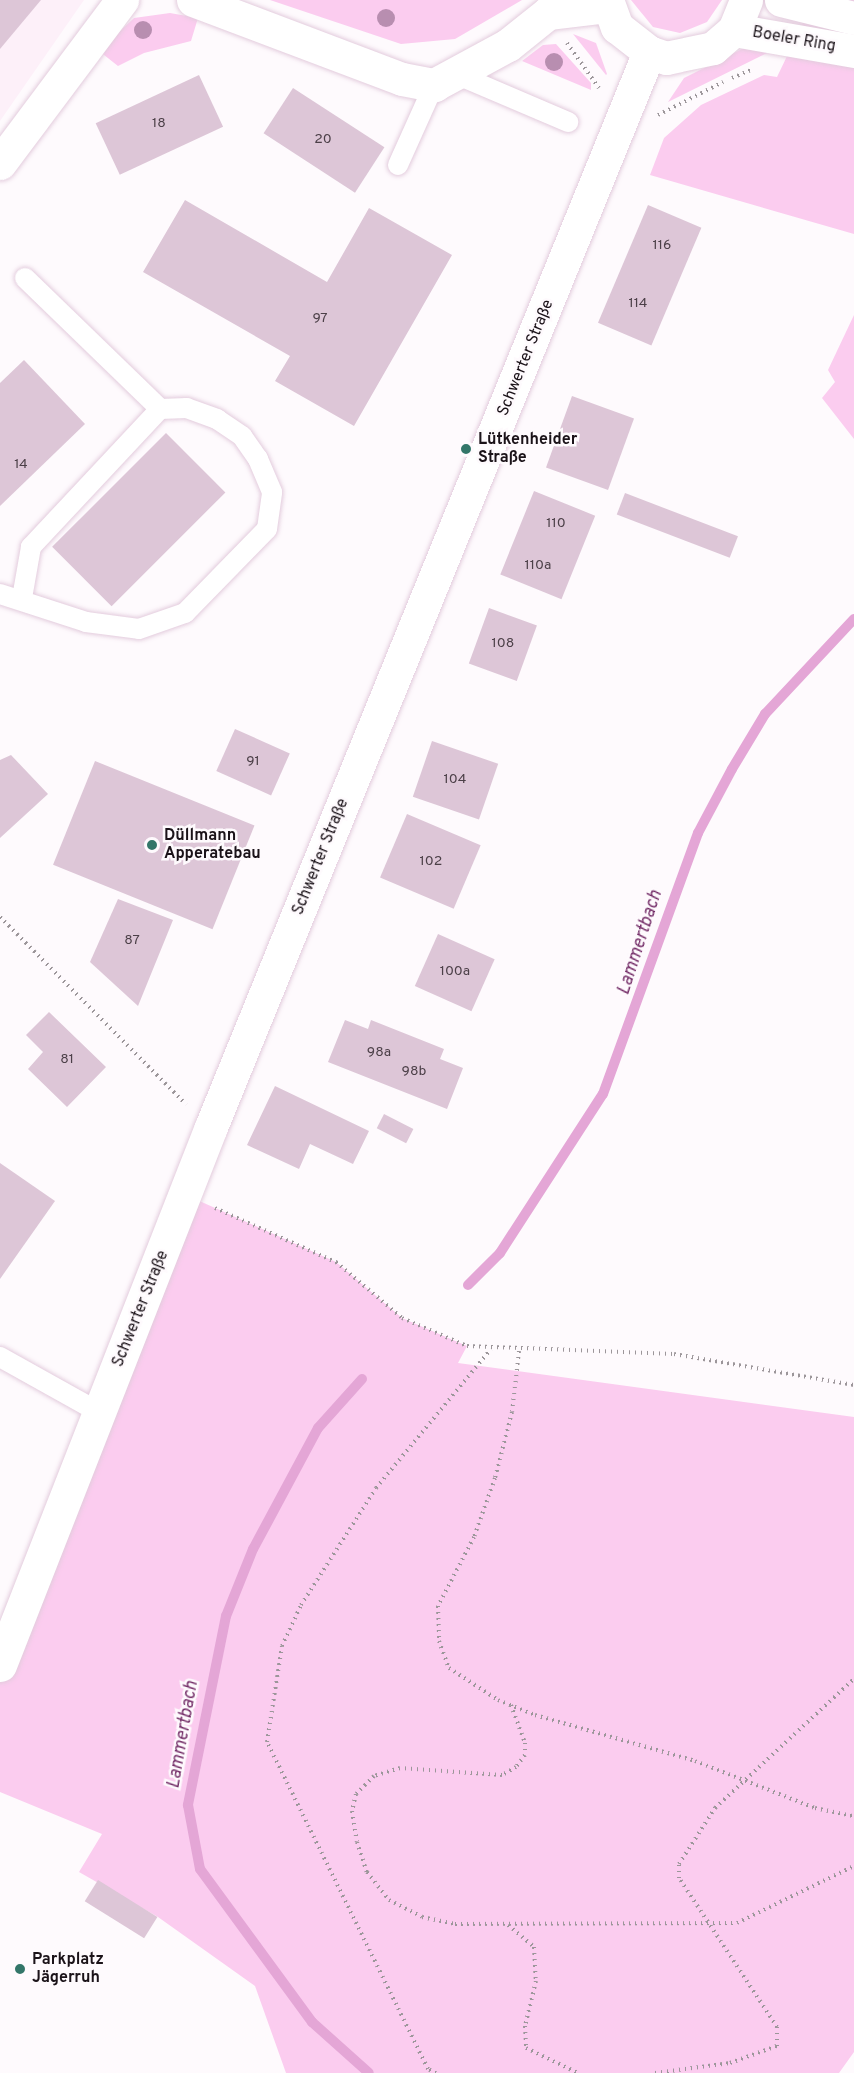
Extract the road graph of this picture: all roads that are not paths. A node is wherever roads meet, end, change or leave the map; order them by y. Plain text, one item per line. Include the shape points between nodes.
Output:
1 (122, 0) edge
2 (193, 0) edge
3 (746, 0) edge
4 (781, 0) edge
5 (607, 3) edge
6 (854, 18) edge
7 (734, 30) junction
8 (854, 51) edge
9 (649, 52) junction
10 (446, 80) junction
11 (568, 122) dead end
12 (0, 163) edge
13 (398, 165) dead end
14 (25, 278) dead end
15 (160, 409) junction
16 (0, 594) edge
17 (21, 598) junction
18 (0, 1357) edge
19 (100, 1413) junction
20 (0, 1665) edge

1 - 12 main road
2 - 10 main road via 381,71
3 - 7 main road
4 - 6 main road, Boeler Ring
5 - 9 main road via 617,27
5 - 10 main road via 548,13
7 - 8 main road, Boeler Ring
7 - 9 main road via 713,48 685,58
9 - 19 main road, Schwerter Straße via 211,1127
10 - 11 lane
10 - 13 lane
14 - 15 lane
15 - 17 lane via 31,547
15 - 17 lane via 187,408 242,436 272,492 267,529 185,614 139,629 86,622
16 - 17 lane
18 - 19 lane
19 - 20 main road, Schwerter Straße

